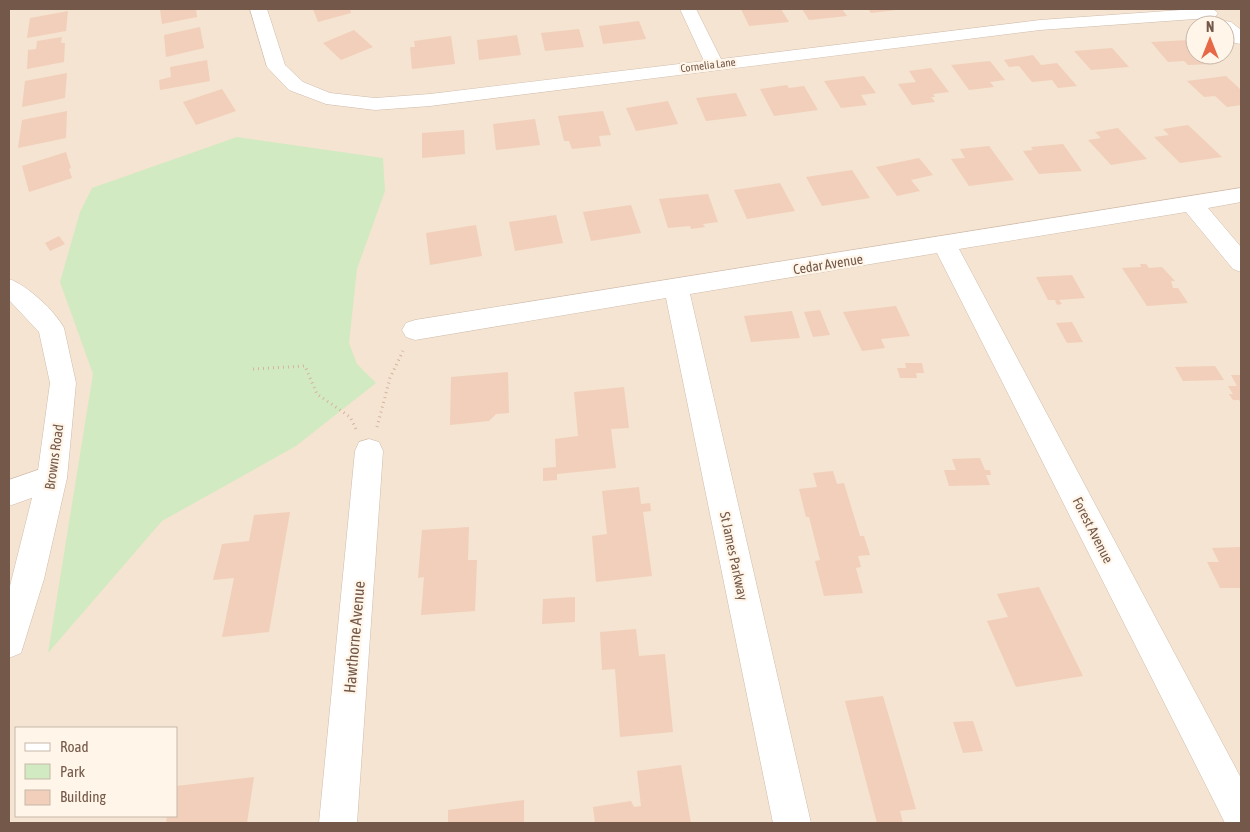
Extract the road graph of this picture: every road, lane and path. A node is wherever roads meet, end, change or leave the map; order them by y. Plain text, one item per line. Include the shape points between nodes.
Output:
1 (258, 9) edge
2 (688, 9) edge
3 (1207, 11) edge
4 (715, 65) junction
5 (1241, 195) edge
6 (1191, 203) junction
7 (945, 245) junction
8 (1241, 264) edge
9 (9, 288) edge
10 (676, 288) junction
11 (415, 330) joint
12 (253, 368) dead end
13 (369, 451) junction
14 (52, 478) junction
15 (9, 493) edge
16 (9, 641) edge
17 (1241, 816) edge
18 (338, 823) edge
19 (792, 823) edge

1 - 4 street, Cornelia Lane via 276,67 296,86 326,98 375,104 430,100
2 - 4 street
3 - 4 street, Cornelia Lane via 1040,25
5 - 6 street, Cedar Avenue
6 - 7 street, Cedar Avenue
6 - 8 street
7 - 10 street, Cedar Avenue
7 - 17 street, Forest Avenue
9 - 14 street, Browns Road via 51,328 63,383
10 - 11 street, Cedar Avenue
10 - 19 street, St James Parkway
11 - 13 path via 394,364
12 - 13 path via 305,366 317,394 350,417
13 - 18 street, Hawthorne Avenue
14 - 15 street
14 - 16 street, Browns Road via 28,579

